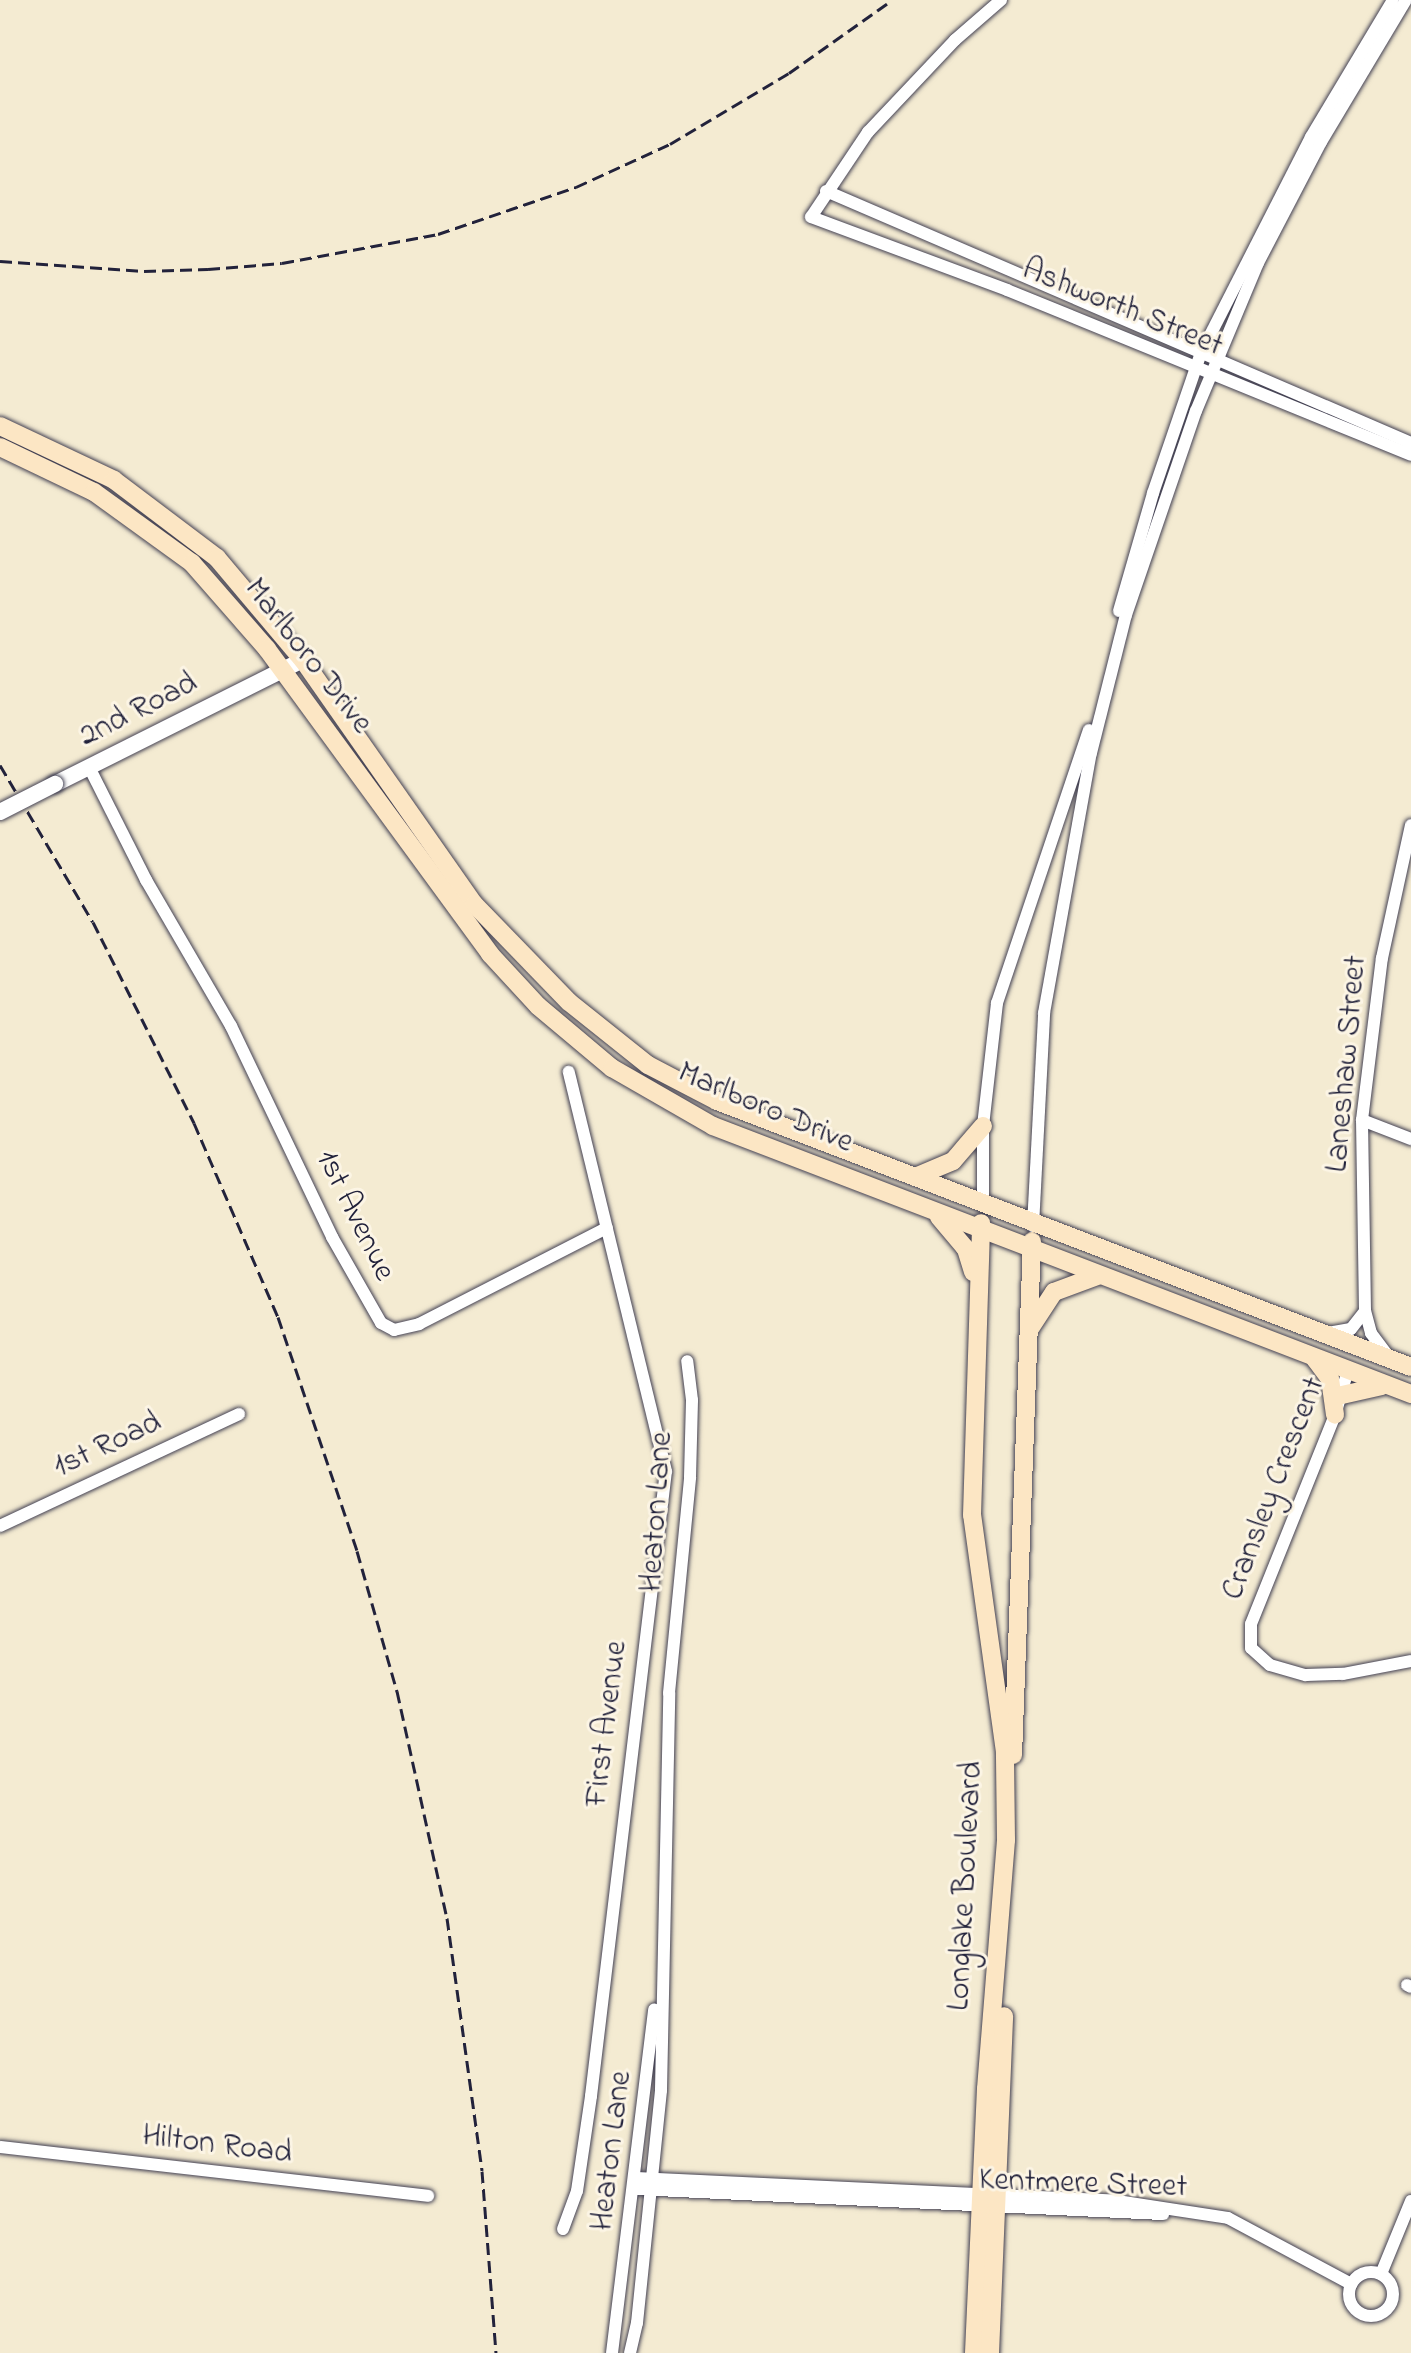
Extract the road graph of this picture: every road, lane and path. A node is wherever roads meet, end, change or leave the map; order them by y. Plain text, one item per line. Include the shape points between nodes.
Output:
1 (1001, 0) edge
2 (1393, 0) edge
3 (1406, 0) edge
4 (826, 191) junction
5 (1201, 353) junction
6 (1217, 360) junction
7 (1195, 369) junction
8 (1212, 375) junction
9 (0, 426) edge
10 (1411, 443) edge
11 (0, 447) edge
12 (1411, 455) edge
13 (303, 660) junction
14 (282, 670) junction
15 (1097, 718) junction
16 (89, 767) junction
17 (0, 812) edge
18 (1411, 825) edge
19 (569, 1072) dead end
20 (1362, 1120) junction
21 (983, 1126) junction
22 (1411, 1139) edge
23 (915, 1177) junction
24 (983, 1206) junction
25 (935, 1213) junction
26 (1033, 1226) junction
27 (607, 1228) junction
28 (980, 1232) junction
29 (1031, 1251) junction
30 (1097, 1276) junction
31 (978, 1290) junction
32 (1365, 1311) junction
33 (1323, 1335) junction
34 (1027, 1345) junction
35 (1314, 1357) junction
36 (1391, 1360) junction
37 (687, 1361) dead end
38 (1411, 1367) edge
39 (1348, 1370) junction
40 (1388, 1386) junction
41 (1411, 1394) edge
42 (1342, 1395) junction
43 (239, 1414) dead end
44 (1335, 1415) junction
45 (0, 1526) edge
46 (1411, 1661) edge
47 (1009, 1752) junction
48 (0, 2147) edge
49 (642, 2184) junction
50 (428, 2196) dead end
51 (1411, 2201) edge
52 (988, 2202) junction
53 (563, 2229) dead end
54 (1381, 2274) junction
55 (1351, 2284) junction
56 (612, 2353) edge
57 (630, 2353) edge
58 (974, 2353) edge
59 (990, 2353) edge

1 - 4 street via 901,96
2 - 5 street via 1304,150
3 - 6 street via 1292,197
4 - 5 street, Ashworth Street
4 - 7 street, Ashworth Street via 811,217 1007,290
5 - 6 street, Ashworth Street
5 - 7 street
6 - 8 street
6 - 10 street, Ashworth Street
7 - 8 street, Ashworth Street
7 - 15 street via 1153,493
8 - 12 street, Ashworth Street
8 - 15 street via 1131,600
9 - 13 main road, Marlboro Drive via 114,480 187,532 243,586
11 - 14 main road, Marlboro Drive via 71,479 157,533 227,599
13 - 14 street, 2nd Road
13 - 23 main road, Marlboro Drive via 474,904 604,1032 695,1092
14 - 16 street, 2nd Road
14 - 25 main road, Marlboro Drive via 490,954 568,1034 640,1086 713,1126
15 - 21 street via 997,1003
15 - 26 street via 1044,1013
16 - 17 street, 2nd Road, bridge
16 - 27 street, 1st Avenue via 146,880 231,1026 332,1237 381,1323 394,1330 419,1324
18 - 20 street, Laneshaw Street via 1382,958
19 - 27 street
20 - 22 street
20 - 32 street, Laneshaw Street
21 - 23 main road via 953,1161
21 - 24 street
23 - 24 main road, Marlboro Drive
24 - 26 main road, Marlboro Drive
24 - 28 main road, Longlake Boulevard
25 - 28 main road, Marlboro Drive
25 - 31 main road via 966,1249
26 - 29 main road, Longlake Boulevard
26 - 33 main road, Marlboro Drive via 1119,1253
27 - 53 street, First Avenue via 666,1471 591,2096 573,2213
28 - 29 main road, Marlboro Drive
28 - 31 main road, Longlake Boulevard
29 - 30 main road, Marlboro Drive
29 - 34 main road, Longlake Boulevard
30 - 34 main road via 1054,1292 1033,1318
30 - 35 main road, Marlboro Drive
31 - 47 main road, Longlake Boulevard via 972,1515
32 - 33 street via 1351,1329
32 - 36 street, Laneshaw Street via 1371,1333
33 - 36 main road, Marlboro Drive
33 - 39 main road via 1343,1351
34 - 47 main road, Longlake Boulevard
35 - 39 main road, Marlboro Drive
35 - 44 main road via 1330,1379
36 - 38 main road, Marlboro Drive
37 - 49 street, Heaton Lane via 690,1477 669,1693 659,1955 661,2074
39 - 40 main road, Marlboro Drive
39 - 42 street, Cransley Crescent
40 - 41 main road, Marlboro Drive
40 - 42 main road
42 - 44 street, Cransley Crescent
43 - 45 street, 1st Road
44 - 46 street, Cransley Crescent via 1251,1624 1251,1648 1270,1665 1306,1675
47 - 52 main road, Longlake Boulevard
48 - 50 street, Hilton Road
49 - 52 street, Kentmere Street
49 - 56 street, Heaton Lane
49 - 57 street, Heaton Lane via 637,2323
51 - 54 street
52 - 55 street, Kentmere Street via 1117,2201 1241,2223
52 - 58 main road, Longlake Boulevard
52 - 59 main road, Longlake Boulevard
54 - 55 street via 1360,2274
54 - 55 street via 1391,2284 1393,2297 1379,2314 1364,2315 1352,2306

